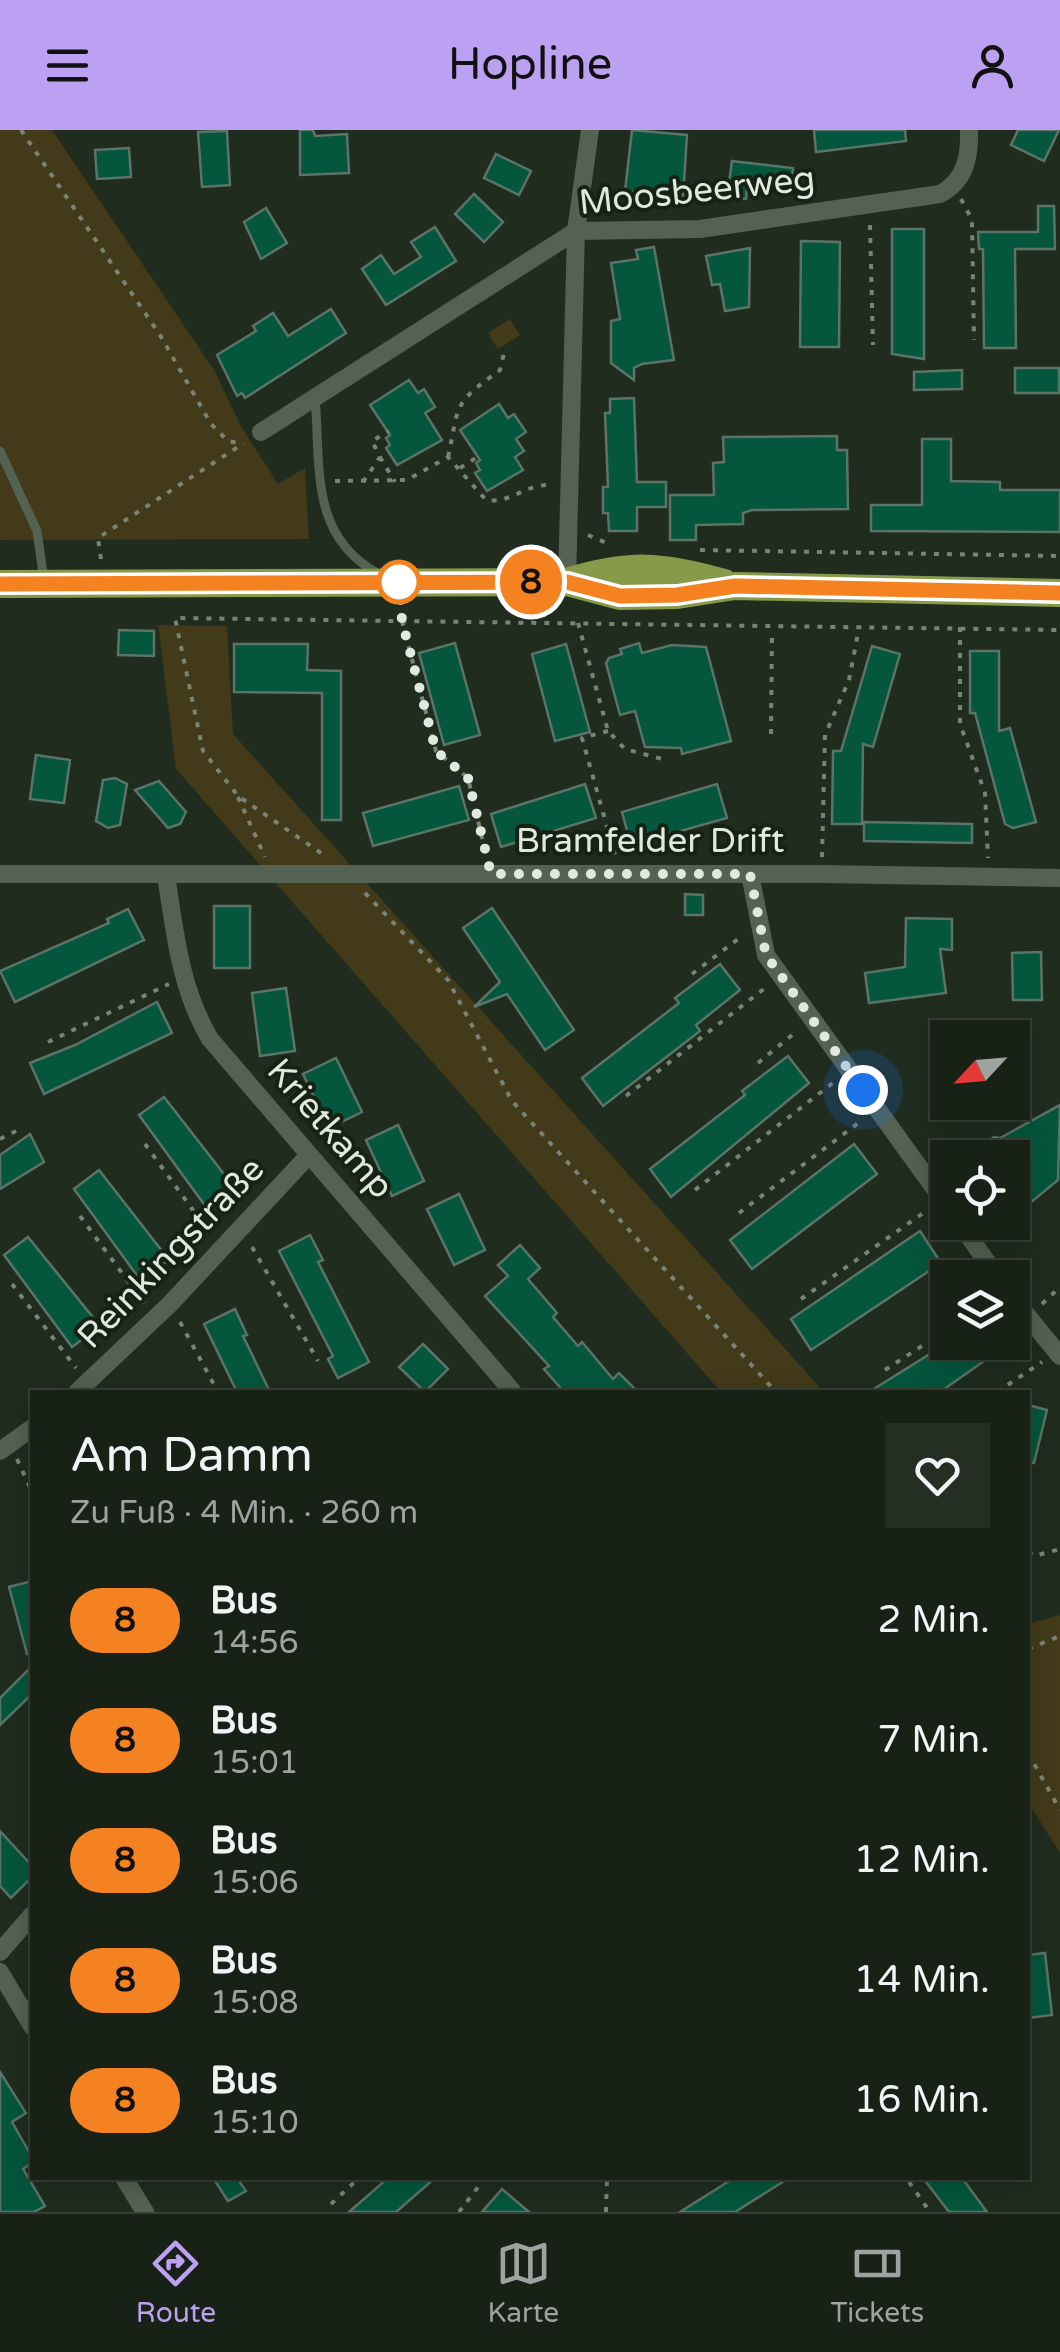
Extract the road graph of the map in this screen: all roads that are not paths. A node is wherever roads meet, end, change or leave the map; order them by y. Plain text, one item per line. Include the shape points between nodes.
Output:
1 (590, 130) edge
2 (969, 130) edge
3 (576, 231) junction
4 (315, 397) junction
5 (260, 432) road end
6 (0, 451) edge
7 (392, 582) junction
8 (567, 582) junction
9 (44, 583) junction
10 (0, 584) edge
11 (1060, 593) edge
12 (0, 874) edge
13 (750, 874) junction
14 (166, 875) junction
15 (1060, 878) edge
16 (309, 1155) junction
17 (930, 1183) edge
18 (1030, 1320) edge
19 (1057, 1355) edge
20 (82, 1388) edge
21 (511, 1390) edge
22 (30, 1430) edge
23 (6, 1448) edge
24 (30, 1917) edge
25 (0, 1952) edge
26 (0, 1972) edge
27 (30, 2023) edge
28 (125, 2180) edge
29 (145, 2212) edge

1 - 3 street
2 - 3 street, Moosbeerweg via 966,168 940,194 700,229
3 - 4 street, Moosbeerweg
3 - 8 street
4 - 5 street, Moosbeerweg
4 - 7 lane via 325,511 336,540 353,560
6 - 9 lane via 37,532
7 - 8 main road
7 - 9 main road
8 - 11 main road via 620,596 735,586
9 - 10 main road
12 - 14 street, Bramfelder Drift
13 - 14 street, Bramfelder Drift
13 - 15 street, Bramfelder Drift
13 - 17 street via 766,955
14 - 16 street, Krietkamp via 192,1008 210,1039
16 - 20 street, Reinkingstraße
16 - 21 street, Krietkamp
18 - 19 street
22 - 23 street
24 - 25 street
26 - 27 street
28 - 29 street

